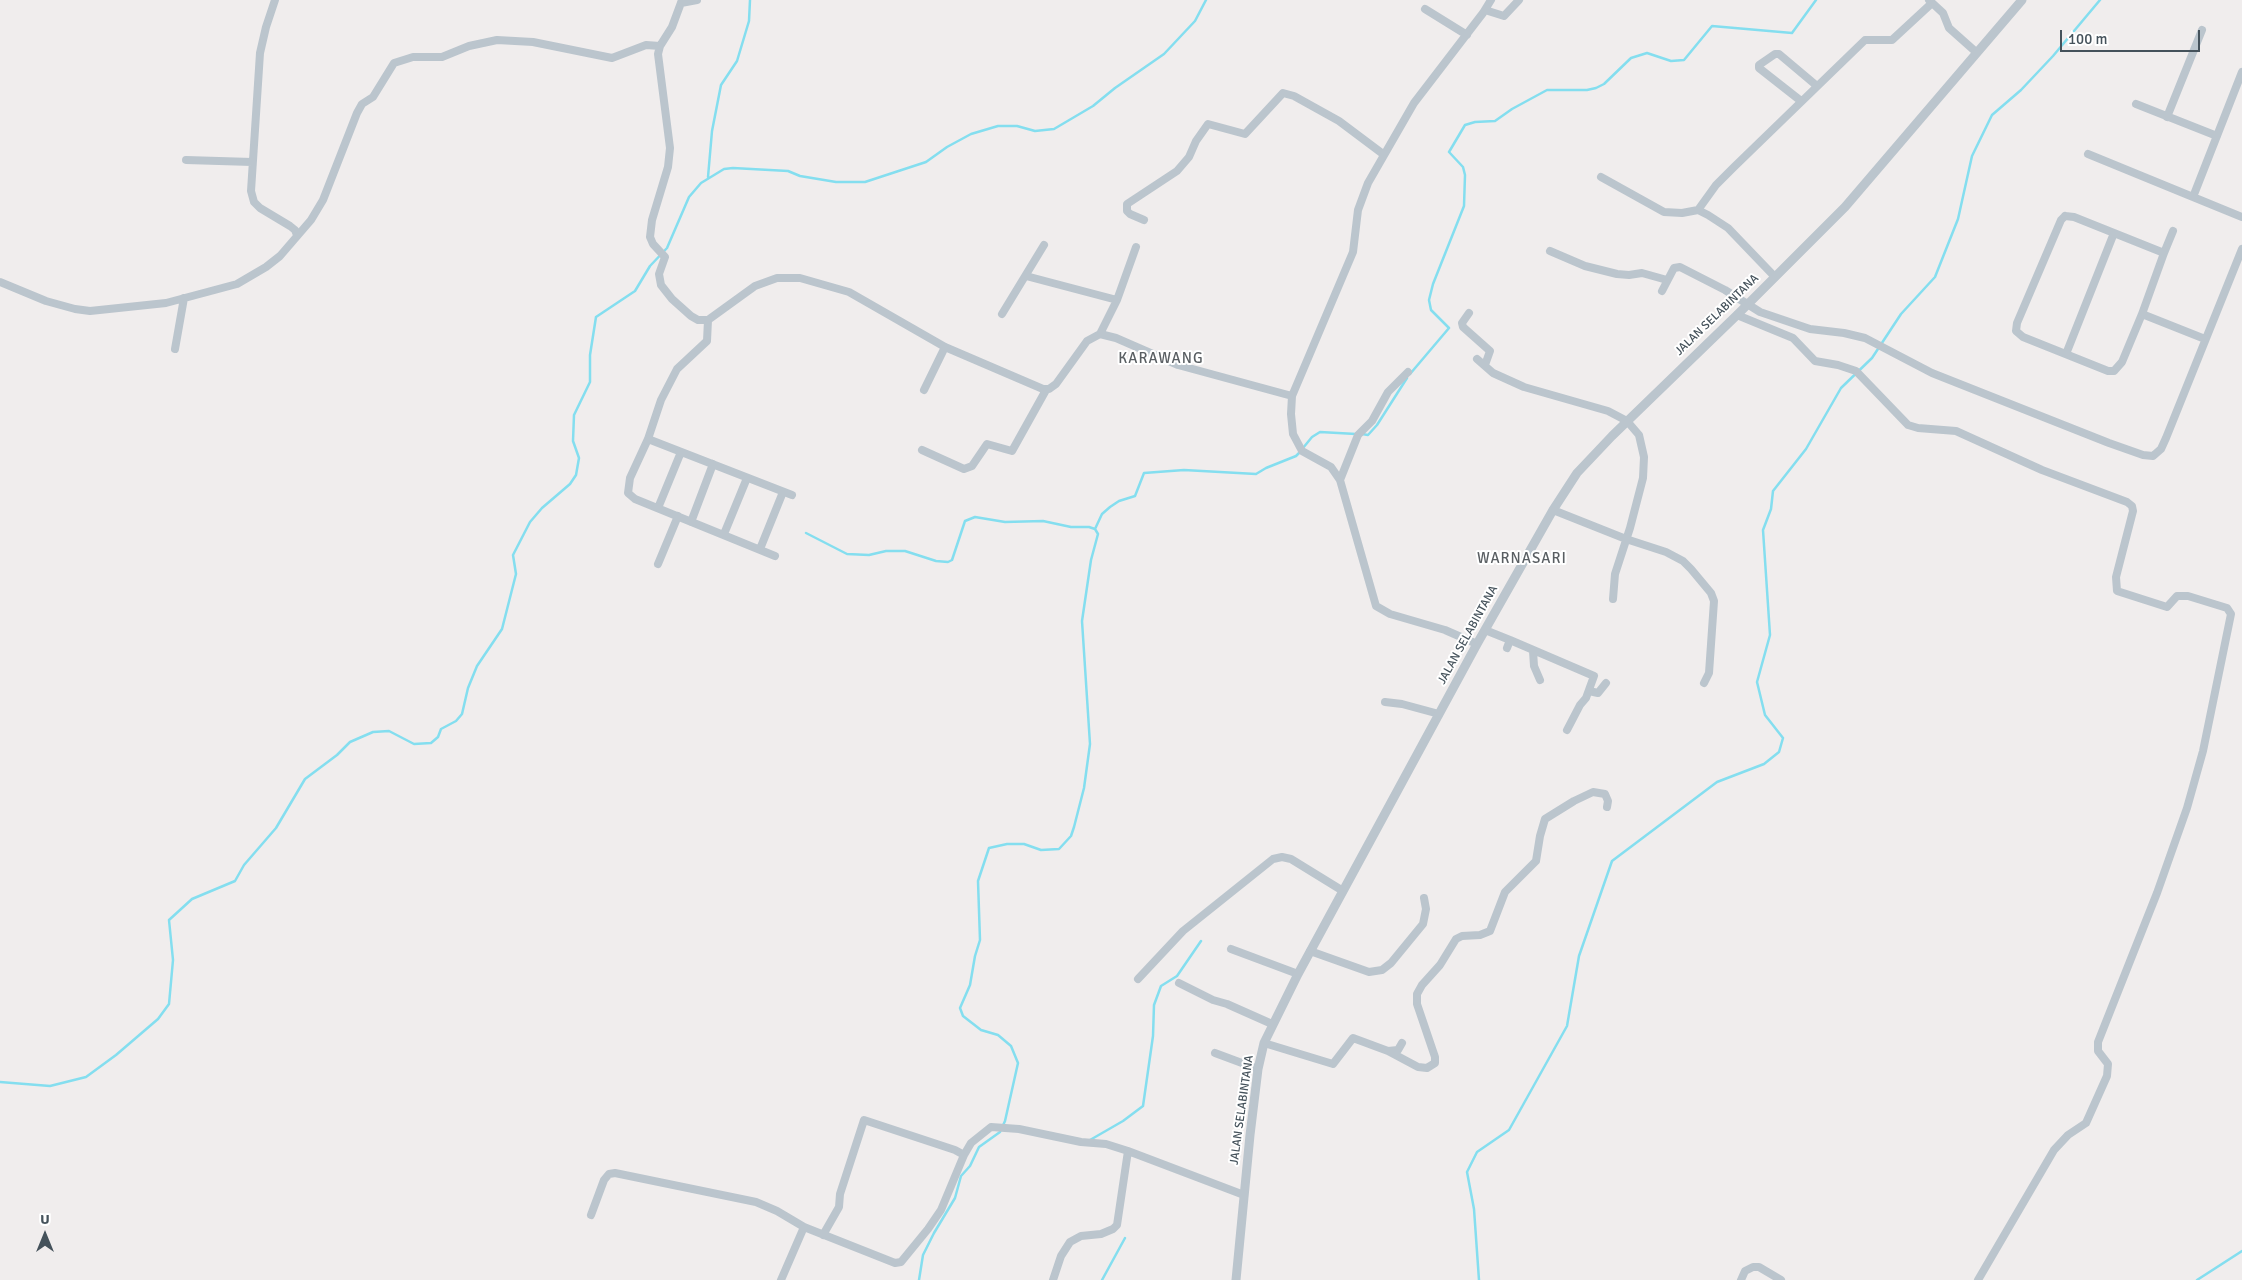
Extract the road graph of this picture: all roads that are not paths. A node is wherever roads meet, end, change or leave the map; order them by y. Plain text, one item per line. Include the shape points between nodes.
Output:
1 (275, 0) edge
2 (698, 0) edge
3 (1490, 0) edge
4 (1519, 0) edge
5 (2022, 0) edge
6 (1931, 1) edge
7 (681, 2) edge
8 (1424, 10) dead end
9 (1485, 10) junction
10 (2202, 30) dead end
11 (1467, 35) junction
12 (660, 46) junction
13 (1976, 52) junction
14 (2242, 72) edge
15 (1817, 86) junction
16 (1802, 101) junction
17 (2136, 104) dead end
18 (2167, 117) junction
19 (2217, 136) junction
20 (1383, 154) junction
21 (2088, 154) dead end
22 (186, 160) dead end
23 (252, 162) junction
24 (1601, 176) dead end
25 (2193, 197) junction
26 (1698, 210) junction
27 (2242, 217) edge
28 (1144, 220) dead end
29 (2173, 231) dead end
30 (2114, 233) junction
31 (297, 236) junction
32 (1044, 244) dead end
33 (1136, 247) dead end
34 (2242, 249) edge
35 (1550, 251) dead end
36 (2164, 253) junction
37 (1026, 276) junction
38 (1774, 277) junction
39 (1667, 280) junction
40 (0, 282) edge
41 (1662, 291) dead end
42 (184, 298) junction
43 (1117, 300) junction
44 (1747, 305) junction
45 (1469, 313) dead end
46 (1002, 314) dead end
47 (2142, 314) junction
48 (1737, 315) junction
49 (708, 320) junction
50 (1100, 334) junction
51 (2205, 339) junction
52 (945, 347) junction
53 (174, 350) dead end
54 (2066, 354) junction
55 (1477, 359) dead end
56 (1486, 365) junction
57 (1408, 372) dead end
58 (924, 390) dead end
59 (1046, 390) junction
60 (1292, 396) junction
61 (1627, 421) junction
62 (648, 439) junction
63 (922, 450) dead end
64 (681, 452) junction
65 (713, 464) junction
66 (747, 478) junction
67 (1340, 480) junction
68 (783, 492) junction
69 (792, 495) dead end
70 (658, 508) junction
71 (1553, 510) junction
72 (678, 516) junction
73 (691, 522) junction
74 (724, 534) junction
75 (1626, 539) junction
76 (760, 549) junction
77 (775, 556) dead end
78 (658, 564) dead end
79 (1613, 599) dead end
80 (1485, 630) junction
81 (1510, 640) junction
82 (1477, 644) junction
83 (1507, 648) dead end
84 (1533, 651) junction
85 (1540, 680) dead end
86 (1704, 683) dead end
87 (1606, 684) dead end
88 (1589, 691) junction
89 (1385, 702) dead end
90 (1439, 714) junction
91 (1568, 730) dead end
92 (1607, 807) dead end
93 (1343, 891) junction
94 (1424, 898) dead end
95 (1231, 949) dead end
96 (1310, 951) junction
97 (1298, 974) junction
98 (1138, 979) dead end
99 (1179, 983) dead end
100 (1272, 1024) junction
101 (1264, 1043) junction
102 (1402, 1043) dead end
103 (1388, 1051) junction
104 (1215, 1053) dead end
105 (1258, 1069) junction
106 (1128, 1151) junction
107 (964, 1155) junction
108 (1244, 1195) junction
109 (591, 1215) dead end
110 (804, 1227) junction
111 (824, 1235) junction
112 (780, 1280) edge
113 (1053, 1280) edge
114 (1236, 1280) edge
115 (1741, 1280) edge
116 (1781, 1280) edge
117 (1978, 1280) edge

1 - 23 street via 260,53
2 - 7 street
3 - 9 street
4 - 9 street via 1504,16
5 - 13 street, JALAN SELABINTANA
6 - 13 street via 1949,28
6 - 15 street via 1892,40 1865,40
7 - 12 street via 672,27
8 - 11 street
9 - 11 street
10 - 18 street
11 - 20 street via 1414,103
12 - 31 street via 646,45 612,58 533,42 497,40 442,57 413,57 394,63 373,97 362,104 323,200
12 - 49 street via 658,58 670,154 650,236 665,257 659,278 661,285 691,316
13 - 38 street, JALAN SELABINTANA via 1845,207
14 - 19 street
15 - 16 street
15 - 16 street via 1778,54 1759,65
16 - 26 street via 1716,185
17 - 18 street
18 - 19 street
19 - 25 street
20 - 28 street via 1339,121 1283,93 1245,134 1208,124 1177,171 1127,204 1130,214
20 - 60 street via 1360,202 1353,252
21 - 25 street
22 - 23 street
23 - 31 street via 250,191 254,202 293,228
24 - 26 street via 1664,212
25 - 27 street
26 - 38 street via 1728,228
29 - 36 street
30 - 36 street
30 - 54 street
30 - 54 street via 2074,217 2063,218 2016,323 2016,331 2020,335
31 - 42 street via 280,256 249,277 230,286
32 - 37 street
33 - 43 street
34 - 51 street
35 - 39 street via 1585,266 1617,274 1642,273
36 - 47 street
37 - 43 street
37 - 46 street
38 - 44 street, JALAN SELABINTANA
39 - 41 street
39 - 44 street via 1675,266 1680,267 1726,290
40 - 42 street via 84,311 166,303
42 - 53 street
43 - 50 street
44 - 48 street, JALAN SELABINTANA
44 - 51 street via 1810,329 1864,338 1932,373 2148,456 2157,454 2161,449
45 - 56 street via 1463,327 1490,352
47 - 51 street
47 - 54 street via 2122,362 2114,371
48 - 61 street, JALAN SELABINTANA
48 - 117 street via 1794,338 1815,361 1856,371 1908,425 1956,431 2042,470 2127,502 2133,511 2116,577 2117,591 2165,607 2170,606 2177,596 2188,596 2227,608 2230,614 2206,736 2187,808 2098,1042 2098,1051 2108,1064 2107,1076 2086,1123 2054,1150
49 - 52 street via 754,286 777,278 800,278 862,298
49 - 62 street via 708,338 671,379
50 - 59 street via 1087,340 1058,382
50 - 60 street via 1178,365
52 - 58 street
52 - 59 street
55 - 56 street
56 - 61 street via 1494,373 1524,387 1599,408
57 - 67 street via 1388,392 1372,421 1358,435
59 - 63 street via 1012,451 988,444 972,466 964,468
60 - 67 street via 1291,424 1295,441 1306,454 1331,467
61 - 71 street, JALAN SELABINTANA via 1583,466
61 - 75 street via 1641,441 1644,466
62 - 64 street
62 - 70 street via 630,478 628,493
64 - 65 street
64 - 70 street
65 - 66 street
65 - 73 street
66 - 68 street
66 - 74 street
67 - 82 street via 1376,606 1390,614 1445,630
68 - 69 street
68 - 76 street
70 - 72 street
71 - 75 street
71 - 80 street, JALAN SELABINTANA
72 - 73 street
72 - 78 street
73 - 74 street
74 - 76 street
75 - 79 street via 1615,574
75 - 86 street via 1675,556 1711,593 1714,601 1713,631
76 - 77 street
80 - 81 street
80 - 82 street, JALAN SELABINTANA
81 - 83 street
81 - 84 street
82 - 90 street, JALAN SELABINTANA
84 - 85 street via 1534,666
84 - 88 street via 1594,676
87 - 88 street via 1597,693
88 - 91 street
89 - 90 street
90 - 93 street, JALAN SELABINTANA
92 - 103 street via 1605,794 1593,792 1545,819 1536,861 1508,888 1490,931 1456,939 1440,965 1422,985 1417,994 1417,1004 1435,1063 1427,1068 1418,1067
93 - 96 street, JALAN SELABINTANA
93 - 98 street via 1291,859 1282,856 1273,859 1183,931
94 - 96 street via 1423,924 1382,970 1369,972
95 - 97 street
96 - 97 street, JALAN SELABINTANA
97 - 100 street, JALAN SELABINTANA
99 - 100 street
100 - 101 street, JALAN SELABINTANA
101 - 103 street via 1333,1064 1353,1038
101 - 105 street, JALAN SELABINTANA
102 - 103 street via 1398,1050
104 - 105 street
105 - 108 street, JALAN SELABINTANA
106 - 107 street via 1106,1144 1001,1126 981,1133
106 - 108 street
106 - 113 street via 1117,1225 1101,1234 1081,1236 1070,1242 1060,1256
107 - 111 street via 941,1210 901,1262 895,1263
107 - 111 street via 864,1120 839,1206
108 - 114 street, JALAN SELABINTANA
109 - 110 street via 604,1180 615,1173 756,1202
110 - 111 street
110 - 112 street
115 - 116 street via 1745,1271 1753,1266

